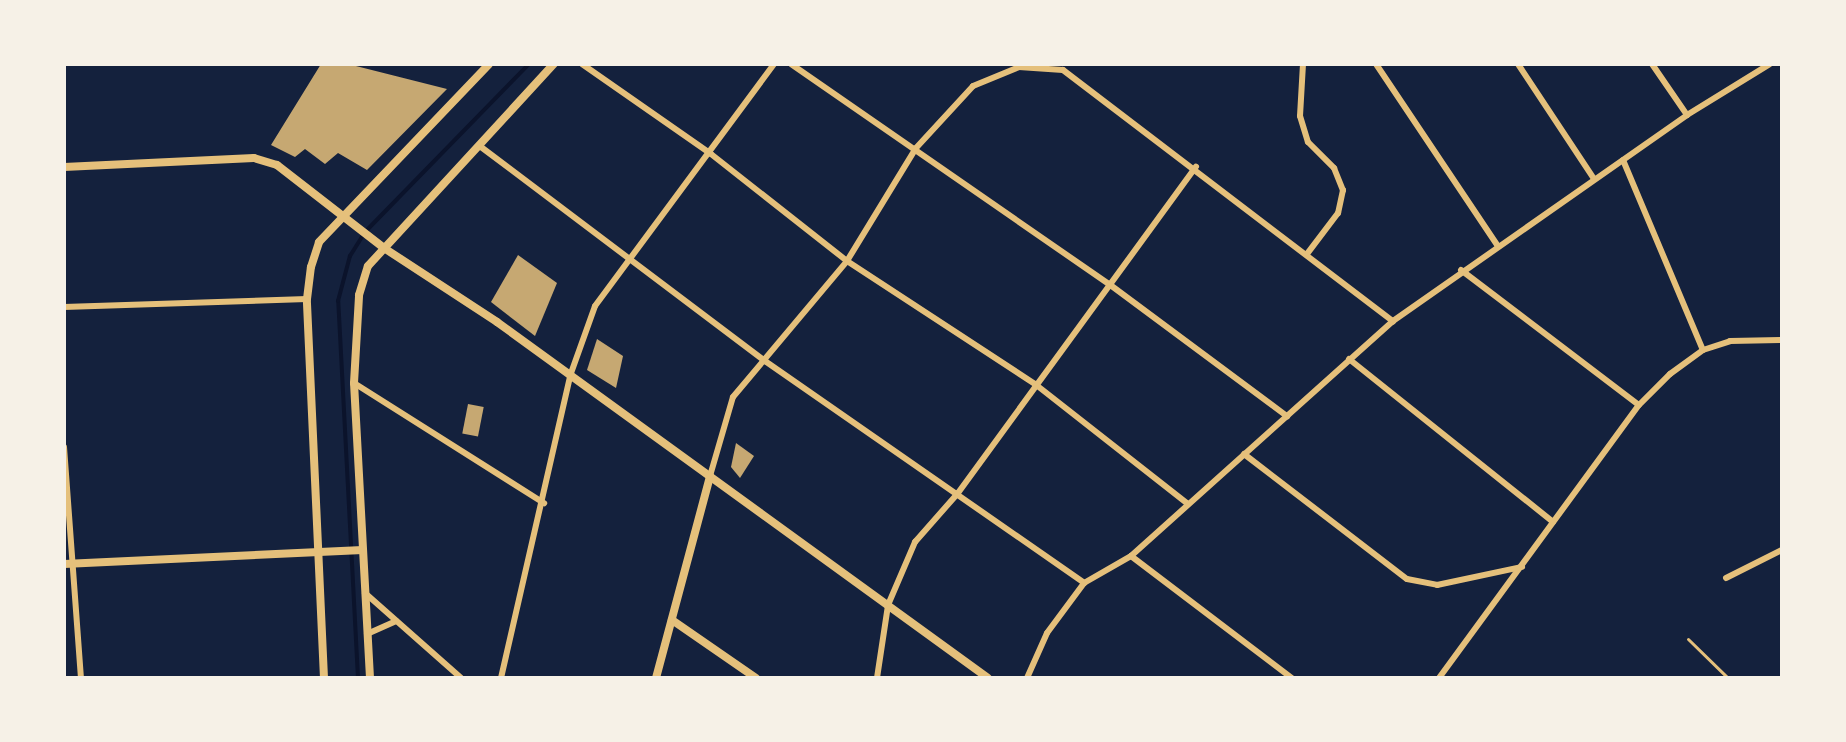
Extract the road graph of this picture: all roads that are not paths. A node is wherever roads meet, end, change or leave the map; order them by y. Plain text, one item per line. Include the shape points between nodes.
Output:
1 (489, 64) edge
2 (554, 64) edge
3 (582, 64) edge
4 (774, 64) edge
5 (791, 64) edge
6 (1303, 64) edge
7 (1376, 64) edge
8 (1518, 64) edge
9 (1652, 64) edge
10 (1770, 64) edge
11 (1687, 115) junction
12 (481, 147) junction
13 (916, 148) junction
14 (711, 154) junction
15 (1623, 160) junction
16 (64, 167) edge
17 (1196, 167) junction
18 (1594, 179) junction
19 (344, 215) junction
20 (1498, 246) junction
21 (384, 248) junction
22 (1307, 254) junction
23 (628, 255) junction
24 (847, 261) junction
25 (1461, 270) junction
26 (1109, 284) junction
27 (307, 299) junction
28 (64, 307) edge
29 (1393, 321) junction
30 (1782, 340) edge
31 (1703, 350) junction
32 (1349, 359) junction
33 (765, 361) junction
34 (570, 376) junction
35 (354, 383) junction
36 (1035, 384) junction
37 (1639, 405) junction
38 (1287, 416) junction
39 (64, 447) edge
40 (1244, 454) junction
41 (710, 476) junction
42 (958, 493) junction
43 (544, 503) junction
44 (1187, 503) junction
45 (1553, 522) junction
46 (363, 550) junction
47 (1782, 550) edge
48 (315, 552) junction
49 (1131, 556) junction
50 (69, 564) edge
51 (1522, 567) junction
52 (1726, 578) dead end
53 (1084, 583) junction
54 (365, 592) junction
55 (888, 605) junction
56 (672, 620) junction
57 (396, 621) junction
58 (367, 634) junction
59 (1688, 639) dead end
60 (81, 678) edge
61 (324, 678) edge
62 (370, 678) edge
63 (461, 678) edge
64 (501, 678) edge
65 (656, 678) edge
66 (756, 678) edge
67 (877, 678) edge
68 (988, 678) edge
69 (1027, 678) edge
70 (1292, 678) edge
71 (1439, 678) edge
72 (1728, 678) edge

1 - 19 street
2 - 12 street
3 - 14 street
4 - 14 street
5 - 13 street
6 - 22 street via 1300,116 1308,142 1334,168 1343,190 1338,213
7 - 20 street
8 - 18 street
9 - 11 street
10 - 11 street
11 - 15 street
12 - 21 street
12 - 23 street
13 - 17 street via 973,86 1019,67 1063,70
13 - 24 street
13 - 26 street
14 - 23 street
14 - 24 street
15 - 18 street
15 - 31 street
16 - 19 street via 254,158 298,177
17 - 22 street
17 - 26 street
18 - 20 street
19 - 21 street
19 - 27 street via 319,242
20 - 25 street
21 - 34 street
21 - 35 street via 368,266 359,295
22 - 29 street
23 - 33 street
23 - 34 street via 595,306
24 - 33 street
24 - 36 street
25 - 29 street
25 - 37 street
26 - 36 street
26 - 38 street
27 - 28 street
27 - 48 street
29 - 32 street
30 - 31 street via 1730,341
31 - 37 street
32 - 38 street
32 - 45 street
33 - 41 street via 733,397
33 - 42 street
34 - 41 street
34 - 43 street
35 - 43 street
35 - 46 street
36 - 42 street
36 - 44 street
37 - 45 street
38 - 40 street
39 - 50 street
40 - 44 street
40 - 51 street via 1407,579 1437,585
41 - 55 street
41 - 56 street
42 - 53 street
42 - 55 street via 915,542
43 - 64 street
44 - 49 street
45 - 51 street
46 - 48 street
46 - 54 street
47 - 52 street
48 - 50 street
48 - 61 street
49 - 53 street
49 - 70 street
50 - 60 street
51 - 71 street
53 - 69 street via 1047,633
54 - 57 street
54 - 58 street
55 - 67 street
55 - 68 street
56 - 65 street
56 - 66 street
57 - 58 street
57 - 63 street
58 - 62 street
59 - 72 lane

